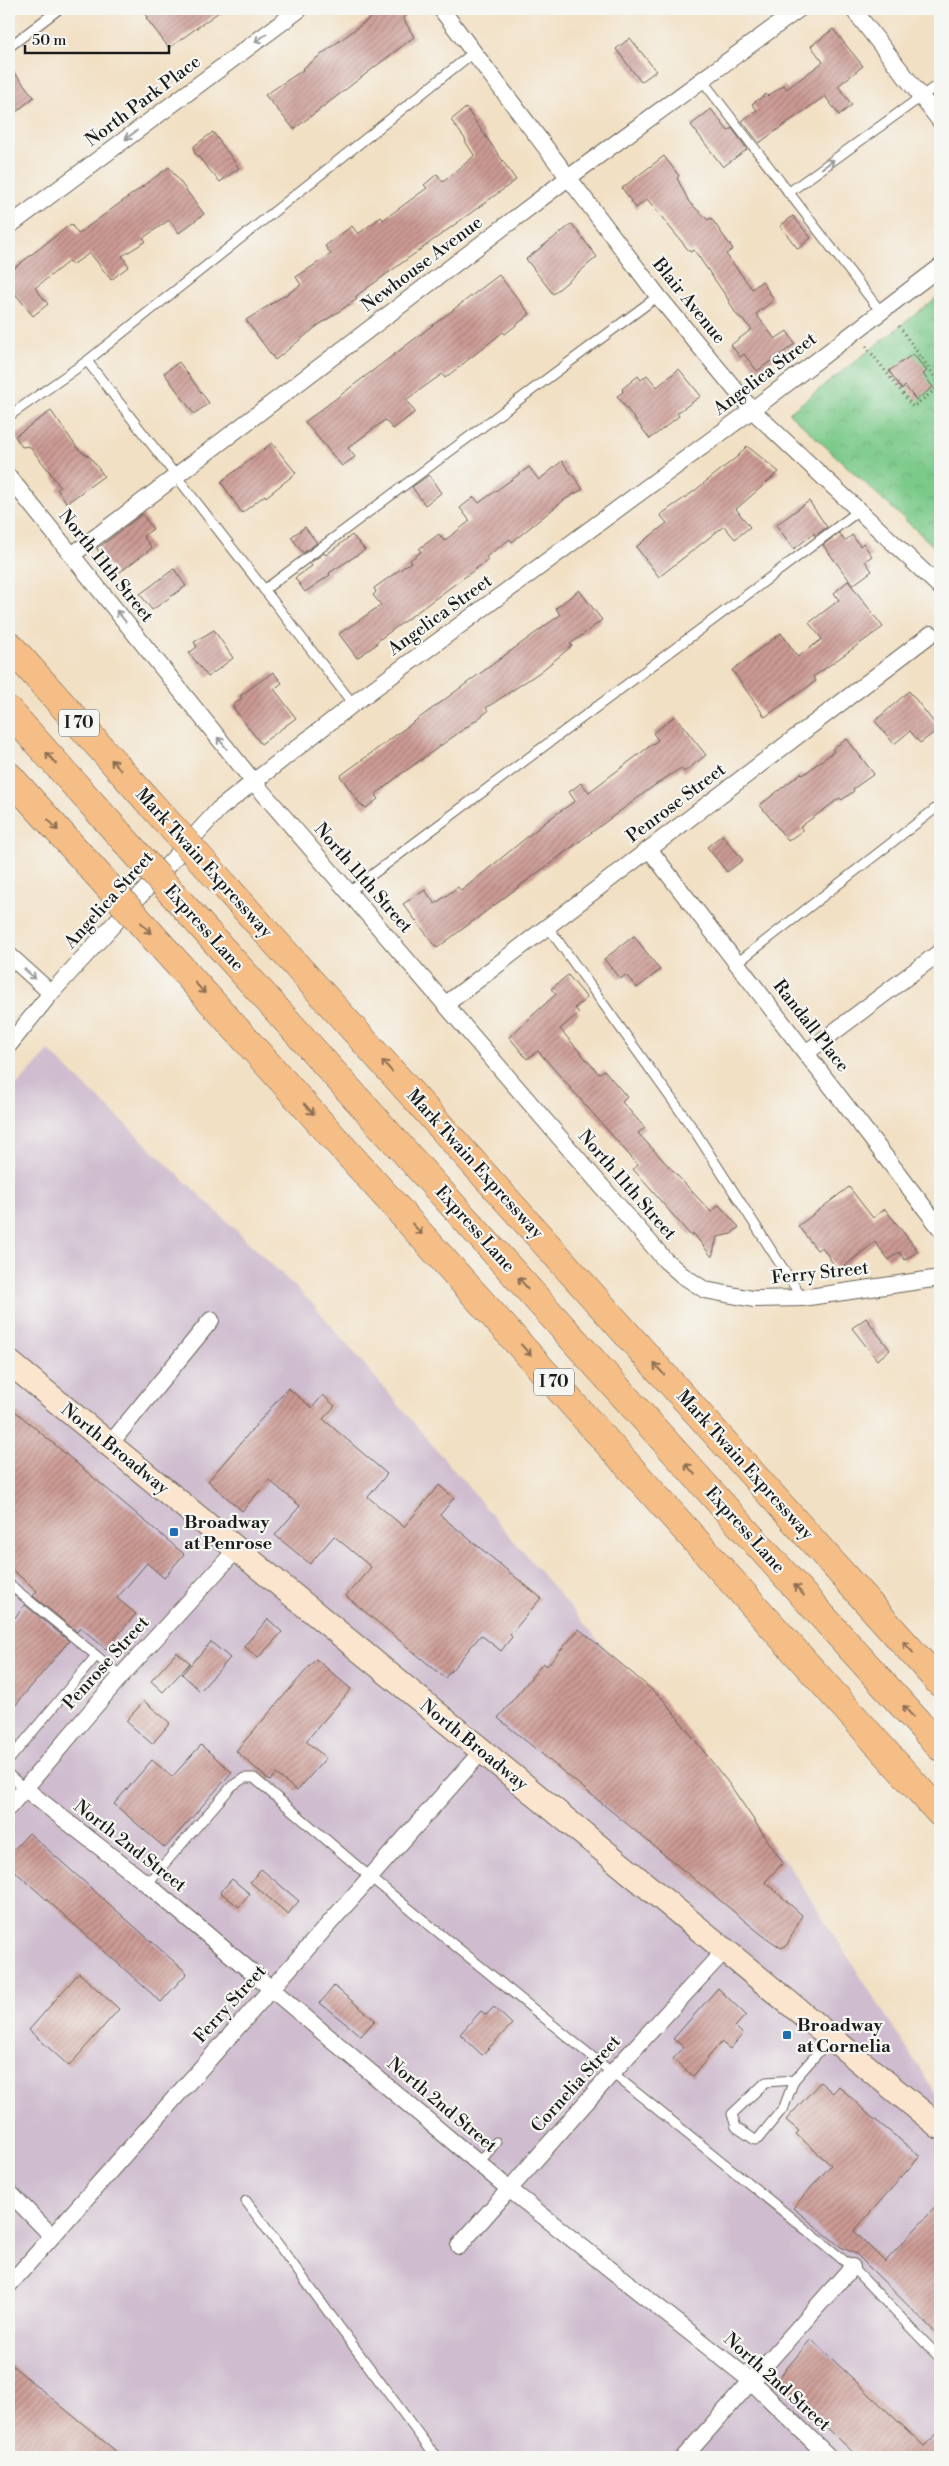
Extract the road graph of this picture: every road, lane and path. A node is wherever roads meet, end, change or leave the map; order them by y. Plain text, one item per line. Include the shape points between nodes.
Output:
1 (59, 9) edge
2 (300, 9) edge
3 (441, 9) edge
4 (799, 9) edge
5 (853, 9) edge
6 (9, 47) edge
7 (474, 52) junction
8 (702, 80) junction
9 (940, 83) edge
10 (921, 97) junction
11 (940, 121) edge
12 (568, 178) junction
13 (788, 193) junction
14 (9, 226) edge
15 (940, 267) edge
16 (658, 296) junction
17 (881, 312) junction
18 (899, 326) dead end
19 (866, 346) dead end
20 (87, 361) junction
21 (940, 385) edge
22 (752, 410) junction
23 (9, 416) edge
24 (176, 475) junction
25 (9, 477) edge
26 (860, 510) junction
27 (72, 555) junction
28 (940, 587) edge
29 (264, 590) junction
30 (931, 634) dead end
31 (9, 645) edge
32 (353, 704) junction
33 (9, 711) edge
34 (9, 776) edge
35 (253, 781) junction
36 (940, 806) edge
37 (649, 849) junction
38 (349, 892) junction
39 (548, 927) junction
40 (940, 952) edge
41 (9, 954) edge
42 (737, 963) junction
43 (51, 993) junction
44 (446, 1004) junction
45 (9, 1045) edge
46 (806, 1053) junction
47 (940, 1228) edge
48 (940, 1278) edge
49 (705, 1290) joint
50 (802, 1298) junction
51 (211, 1320) dead end
52 (9, 1363) edge
53 (110, 1444) junction
54 (237, 1549) junction
55 (9, 1584) edge
56 (96, 1656) junction
57 (121, 1676) junction
58 (940, 1683) edge
59 (940, 1747) edge
60 (482, 1751) junction
61 (9, 1760) edge
62 (9, 1775) edge
63 (24, 1788) junction
64 (9, 1807) edge
65 (940, 1813) edge
66 (370, 1876) junction
67 (147, 1884) junction
68 (726, 1950) junction
69 (272, 1987) junction
70 (830, 2038) junction
71 (612, 2073) junction
72 (794, 2080) junction
73 (940, 2127) edge
74 (496, 2142) dead end
75 (479, 2163) junction
76 (509, 2189) junction
77 (9, 2192) edge
78 (246, 2201) dead end
79 (52, 2236) junction
80 (459, 2246) dead end
81 (852, 2268) junction
82 (9, 2285) edge
83 (940, 2358) edge
84 (750, 2380) junction
85 (438, 2457) edge
86 (684, 2457) edge
87 (829, 2457) edge

1 - 6 lane
2 -> 14 street, North Park Place
3 - 7 street, Blair Avenue
4 - 8 street, Newhouse Avenue
5 - 10 street
7 - 12 street, Blair Avenue
7 - 20 lane
8 - 12 street, Newhouse Avenue
8 - 13 lane
9 - 10 lane
10 - 11 street
13 -> 10 lane
12 - 16 street, Blair Avenue
12 - 24 street, Newhouse Avenue
13 - 17 lane
15 - 17 street, Angelica Street
16 - 22 street, Blair Avenue
16 - 29 lane
17 - 22 street, Angelica Street
18 - 21 path
19 - 21 path via 913,407
20 - 23 lane
20 - 24 lane
22 - 26 street, Blair Avenue
22 - 32 street, Angelica Street
24 - 27 street, Newhouse Avenue
24 - 29 lane
25 - 27 street, North 11th Street
26 - 28 street, Blair Avenue
26 - 38 lane
35 -> 27 street, North 11th Street
29 - 32 lane
30 - 37 street, Penrose Street
58 -> 31 highway, Mark Twain Expressway / I 70, bridge
32 - 35 street, Angelica Street
59 -> 33 highway, Express Lane, bridge
34 -> 65 highway, I 70, bridge
35 - 38 street, North 11th Street
35 - 43 street, Angelica Street via 219,809
36 - 42 lane
37 - 39 street, Penrose Street
37 - 42 street, Randall Place
38 - 44 street, North 11th Street
39 - 44 street, Penrose Street
39 - 50 lane via 675,1103
40 - 46 street
41 -> 43 street
42 - 46 street, Randall Place
43 - 45 street, Angelica Street
44 - 49 street, North 11th Street via 665,1260
46 - 47 street, Randall Place
48 - 50 street, Ferry Street
49 - 50 street, Ferry Street via 753,1299
51 - 53 street
52 - 53 main road, North Broadway
53 - 54 main road, North Broadway
54 - 57 street, Penrose Street
54 - 60 main road, North Broadway
55 - 56 lane
56 - 57 lane
56 - 61 lane
57 - 63 street, Penrose Street
60 - 66 street, Ferry Street
60 - 68 main road, North Broadway
62 - 63 lane
63 - 64 street, Penrose Street
63 - 67 street, North 2nd Street
66 - 67 lane via 254,1778 244,1778 232,1786
66 - 69 street, Ferry Street
66 - 71 lane
67 - 69 street, North 2nd Street
68 - 70 main road, North Broadway
68 - 71 street, Cornelia Street
69 - 75 street, North 2nd Street
69 - 79 street, Ferry Street
70 - 72 lane
70 - 73 main road, North Broadway
71 - 76 street, Cornelia Street
71 - 81 lane
72 - 72 lane via 766,2082 732,2114 736,2127 758,2139 784,2107
74 - 75 lane
75 - 76 street, North 2nd Street
76 - 80 street, Cornelia Street
76 - 84 street, North 2nd Street
77 - 79 street
78 - 85 lane
79 - 82 street, Ferry Street
81 - 83 lane
81 - 84 street
84 - 86 street
84 - 87 street, North 2nd Street

